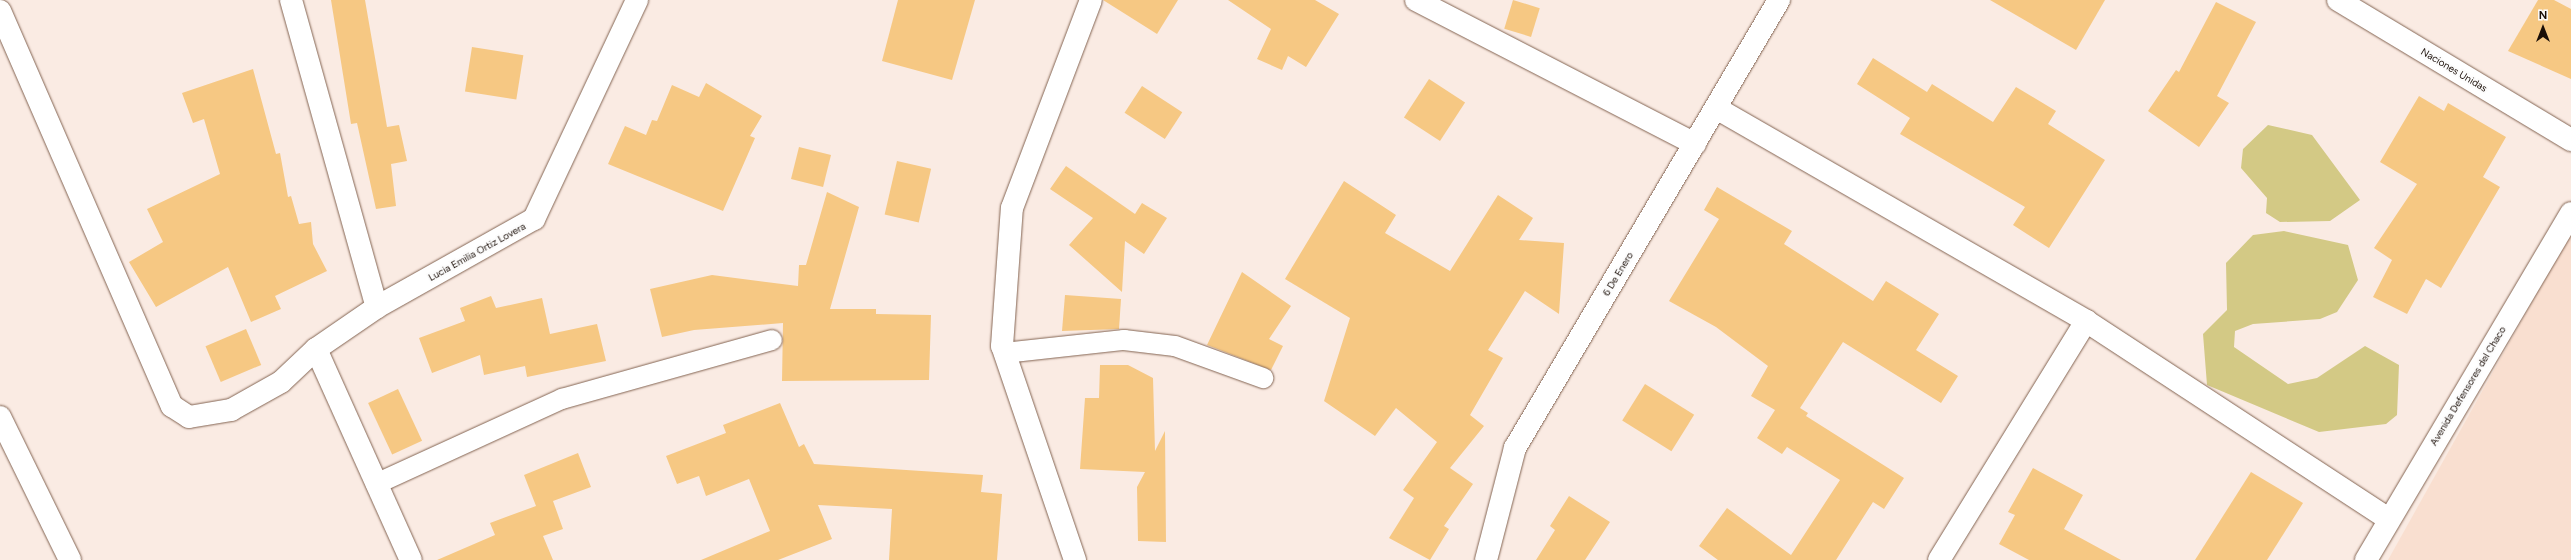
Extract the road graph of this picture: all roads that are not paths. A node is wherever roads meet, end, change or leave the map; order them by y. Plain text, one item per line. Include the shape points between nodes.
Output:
1 (291, 0) edge
2 (637, 0) edge
3 (1091, 0) edge
4 (1416, 0) edge
5 (1779, 0) edge
6 (2338, 0) edge
7 (0, 11) edge
8 (1716, 108) junction
9 (2571, 140) edge
10 (1695, 144) junction
11 (2571, 213) edge
12 (377, 308) junction
13 (2086, 321) junction
14 (772, 340) dead end
15 (316, 349) junction
16 (1004, 353) junction
17 (1263, 378) dead end
18 (0, 417) edge
19 (376, 484) junction
20 (2389, 519) junction
21 (70, 560) edge
22 (411, 560) edge
23 (1075, 560) edge
24 (1486, 560) edge
25 (1939, 560) edge
26 (2366, 560) edge

1 - 12 street
2 - 12 street, Lucia Emilia Ortiz Lovera via 534,219
3 - 16 street via 1012,208
4 - 10 street
5 - 8 street, 6 De Enero
6 - 9 street, Naciones Unidas
7 - 15 street, Lucia Emilia Ortiz Lovera via 172,406 189,417 231,410 281,382
8 - 10 street, 6 De Enero
8 - 13 street
10 - 24 street, 6 De Enero via 1515,448
11 - 20 street, Avenida Defensores del Chaco
12 - 15 street, Lucia Emilia Ortiz Lovera
13 - 20 street
13 - 25 street
14 - 19 lane via 562,399
15 - 19 street
16 - 17 lane via 1124,340 1174,346
16 - 23 street
18 - 21 street
19 - 22 street
20 - 26 street, Avenida Defensores del Chaco

